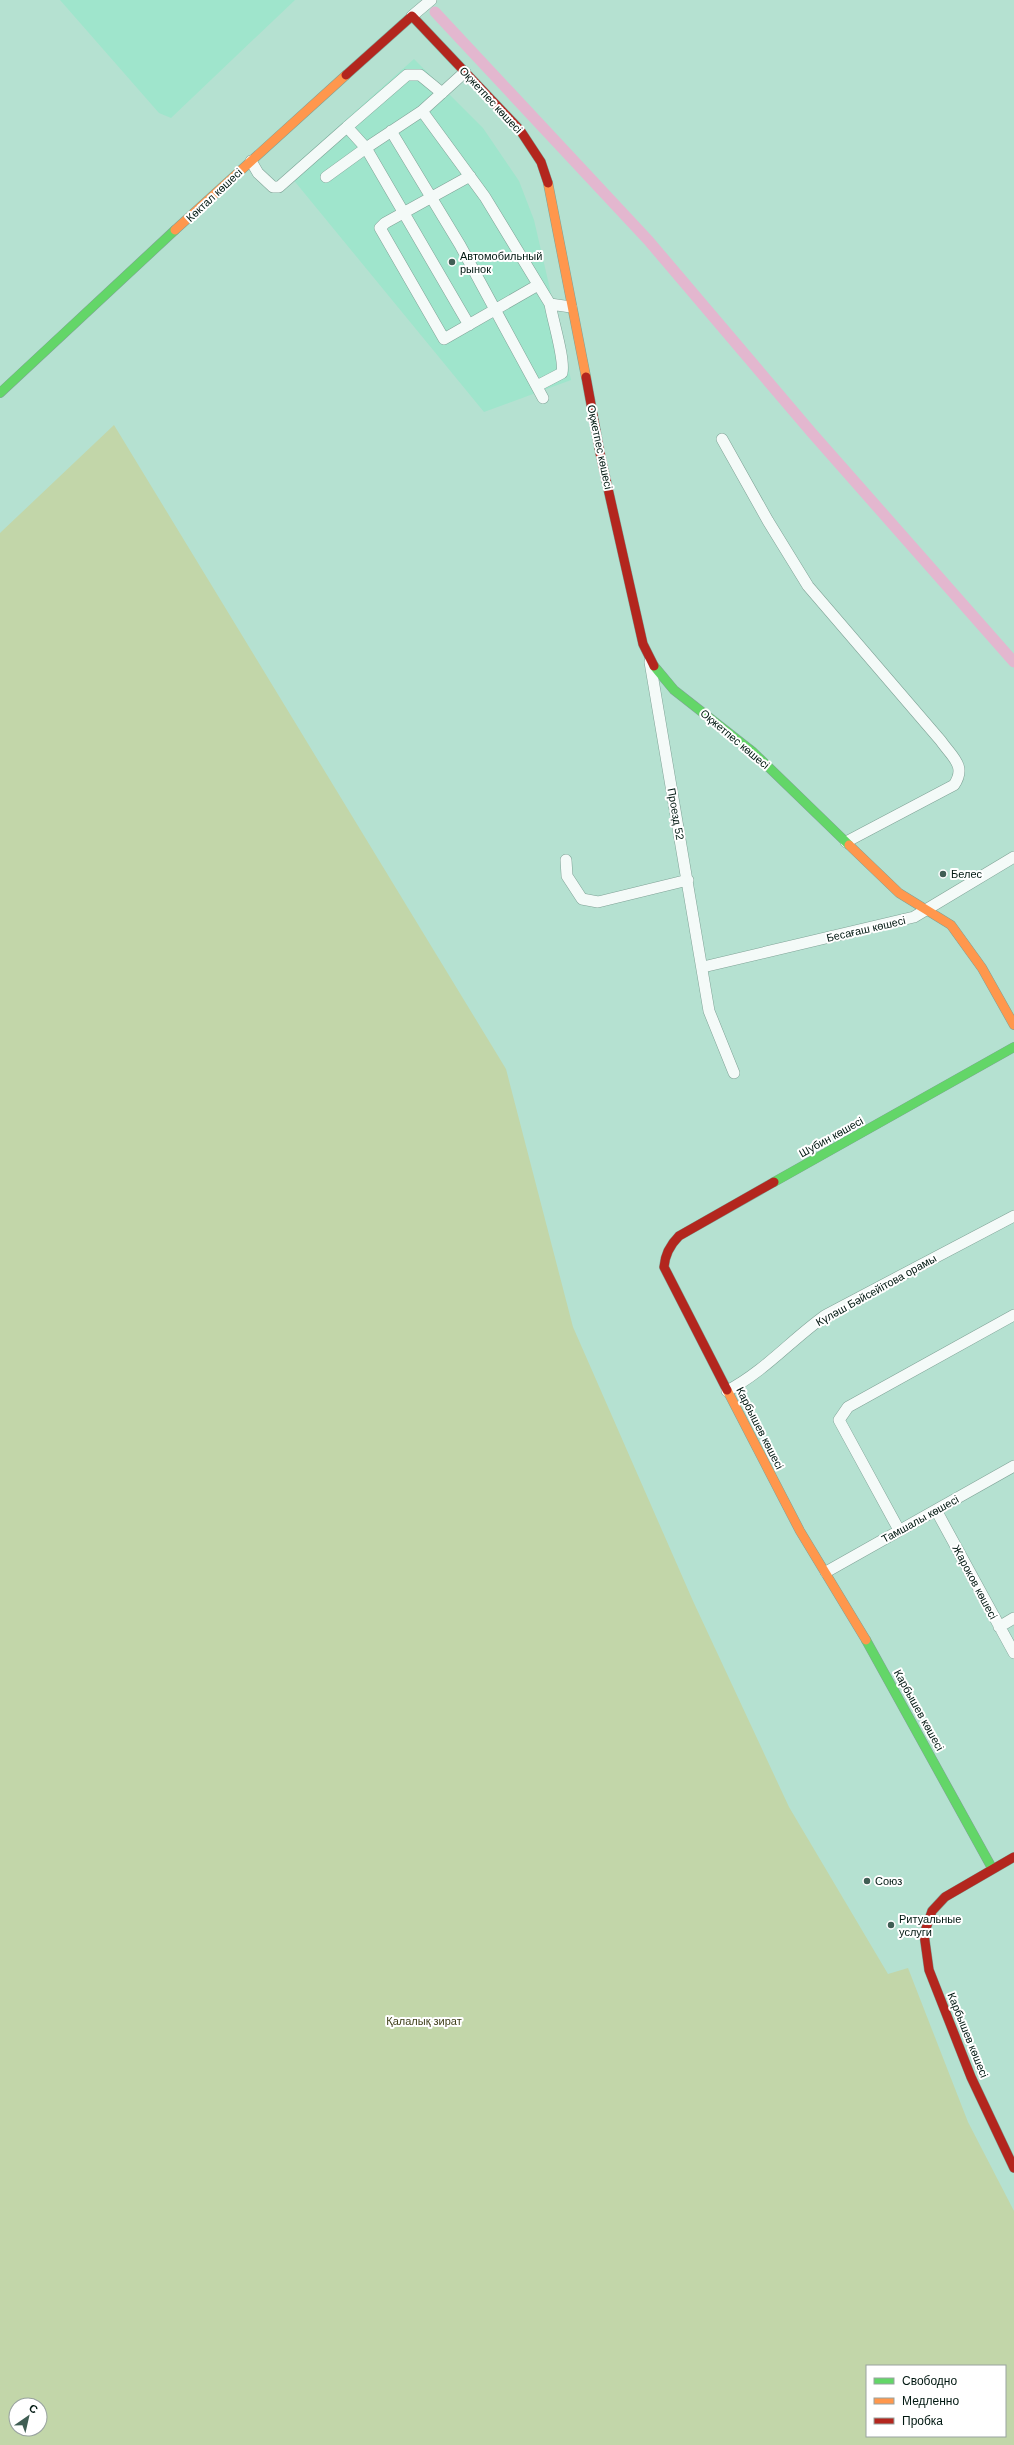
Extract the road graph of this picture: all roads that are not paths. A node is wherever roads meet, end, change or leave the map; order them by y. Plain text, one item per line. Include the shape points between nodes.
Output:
1 (431, 0) edge
2 (412, 16) junction
3 (465, 72) junction
4 (442, 93) junction
5 (422, 111) junction
6 (347, 127) junction
7 (391, 131) junction
8 (366, 148) junction
9 (251, 160) junction
10 (470, 176) junction
11 (326, 177) dead end
12 (430, 197) junction
13 (402, 213) junction
14 (538, 285) junction
15 (550, 304) junction
16 (571, 307) junction
17 (495, 311) junction
18 (469, 325) junction
19 (537, 386) junction
20 (0, 393) edge
21 (543, 398) dead end
22 (722, 439) dead end
23 (650, 661) junction
24 (846, 842) junction
25 (1014, 857) edge
26 (566, 860) dead end
27 (688, 880) junction
28 (926, 911) junction
29 (703, 967) junction
30 (1014, 1025) edge
31 (1014, 1047) edge
32 (734, 1073) dead end
33 (1014, 1216) edge
34 (665, 1253) joint
35 (1014, 1315) edge
36 (727, 1390) junction
37 (1014, 1466) edge
38 (936, 1510) junction
39 (899, 1530) junction
40 (826, 1572) junction
41 (1014, 1618) edge
42 (999, 1626) junction
43 (1014, 1653) edge
44 (1014, 1858) edge
45 (992, 1868) junction
46 (1014, 2168) edge

1 - 2 street, Көктал көшесі
2 - 3 street, Оқжетпес көшесі
2 - 9 street, Көктал көшесі
3 - 4 street
3 - 16 street, Оқжетпес көшесі via 520,130 542,162 552,197
4 - 5 street
4 - 6 street via 420,75 407,75
5 - 7 street
5 - 10 street
6 - 8 street
6 - 9 street via 279,186 273,187 258,174
7 - 8 street
7 - 12 street
8 - 11 street
8 - 13 street
9 - 20 street, Көктал көшесі
10 - 12 street
10 - 14 street
12 - 13 street
12 - 17 street via 460,245
13 - 18 street
13 - 18 street via 385,222 380,231 444,339
14 - 15 street
14 - 17 street
15 - 16 street
15 - 19 street via 553,328 564,366 562,373
16 - 23 street, Оқжетпес көшесі via 600,453 643,644
17 - 18 street
17 - 19 street
19 - 21 street
22 - 24 street via 808,586 941,741 960,767 960,775 954,785
23 - 24 street, Оқжетпес көшесі via 674,690 753,752
23 - 27 street, Проезд 52
24 - 28 street, Оқжетпес көшесі via 899,894
25 - 28 street, Бесағаш көшесі
26 - 27 street via 567,876 582,899 598,902
27 - 29 street, Проезд 52
28 - 29 street, Бесағаш көшесі via 914,917
28 - 30 street, Оқжетпес көшесі via 952,925 959,933
29 - 32 street, Проезд 52 via 709,1011
31 - 34 street, Шубин көшесі via 679,1236
33 - 36 street, Күләш Бәйсейітова орамы via 826,1315 800,1334 748,1380
34 - 36 street, Карбышев көшесі via 664,1267
35 - 39 street via 848,1407 839,1420
36 - 40 street, Карбышев көшесі via 800,1531
37 - 38 street, Тамшалы көшесі
38 - 39 street, Тамшалы көшесі
38 - 42 street, Жароков көшесі
39 - 40 street, Тамшалы көшесі
40 - 45 street, Карбышев көшесі
41 - 42 street
42 - 43 street, Жароков көшесі
44 - 45 street
45 - 46 street, Карбышев көшесі via 945,1897 932,1912 924,1934 924,1946 929,1970 971,2077

